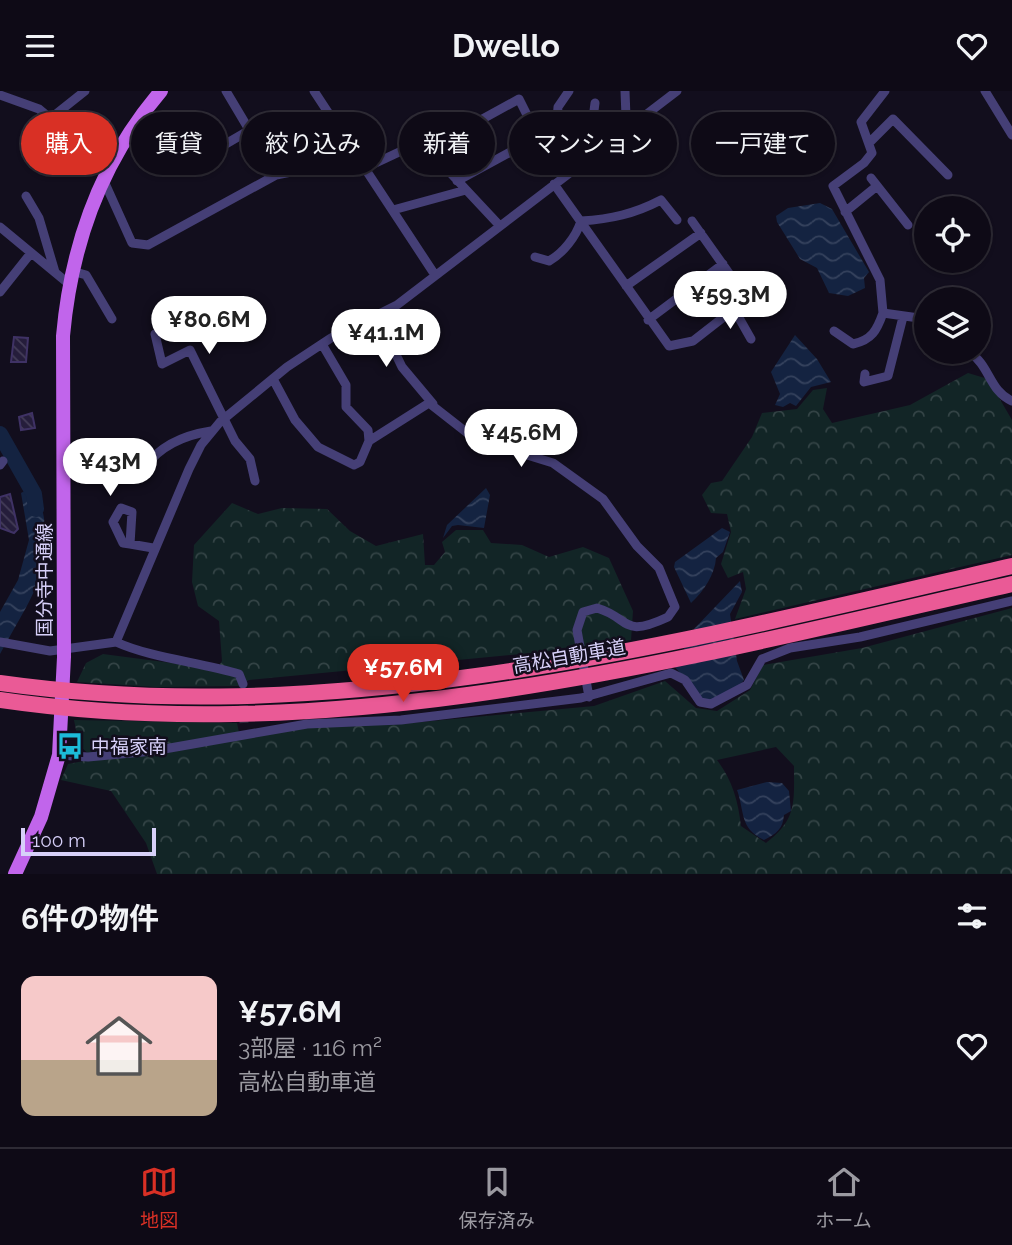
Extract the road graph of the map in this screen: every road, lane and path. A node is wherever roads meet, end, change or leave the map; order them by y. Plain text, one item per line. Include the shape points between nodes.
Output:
1 (85, 91) edge
2 (161, 91) edge
3 (226, 91) edge
4 (314, 91) edge
5 (569, 91) edge
6 (625, 91) edge
7 (677, 91) edge
8 (885, 91) edge
9 (985, 91) edge
10 (3, 96) edge
11 (595, 103) dead end
12 (43, 112) edge
13 (59, 112) edge
14 (328, 112) edge
15 (495, 112) edge
16 (558, 112) edge
17 (594, 112) edge
18 (626, 112) edge
19 (648, 112) edge
20 (241, 118) edge
21 (1012, 135) edge
22 (870, 142) junction
23 (117, 153) edge
24 (495, 160) edge
25 (105, 175) edge
26 (276, 175) edge
27 (370, 175) edge
28 (452, 175) edge
29 (468, 175) edge
30 (566, 175) edge
31 (948, 175) dead end
32 (871, 178) dead end
33 (103, 179) junction
34 (457, 181) junction
35 (554, 184) junction
36 (877, 186) junction
37 (467, 190) junction
38 (26, 195) dead end
39 (393, 211) junction
40 (845, 212) junction
41 (677, 220) dead end
42 (580, 221) junction
43 (692, 221) dead end
44 (908, 225) dead end
45 (500, 226) junction
46 (0, 227) edge
47 (701, 233) junction
48 (31, 253) junction
49 (535, 257) dead end
50 (723, 264) junction
51 (55, 272) junction
52 (435, 275) junction
53 (71, 277) junction
54 (626, 286) junction
55 (0, 292) edge
56 (734, 309) junction
57 (884, 313) junction
58 (903, 317) junction
59 (914, 318) edge
60 (112, 319) dead end
61 (649, 320) junction
62 (358, 324) junction
63 (834, 331) dead end
64 (155, 334) dead end
65 (751, 339) dead end
66 (322, 344) junction
67 (984, 364) edge
68 (865, 374) dead end
69 (273, 379) junction
70 (1012, 401) edge
71 (433, 404) junction
72 (223, 419) junction
73 (211, 431) junction
74 (369, 441) junction
75 (145, 467) dead end
76 (255, 481) dead end
77 (130, 544) dead end
78 (153, 548) junction
79 (1012, 566) edge
80 (1012, 584) edge
81 (1012, 601) edge
82 (741, 636) junction
83 (116, 642) junction
84 (4, 643) edge
85 (64, 651) junction
86 (0, 683) edge
87 (243, 684) dead end
88 (589, 693) junction
89 (0, 700) edge
90 (244, 723) tunnel mouth
91 (246, 733) junction
92 (59, 755) junction
93 (15, 874) edge

1 - 13 street
2 - 23 main road, 国分寺中通線
3 - 20 street
4 - 14 street
5 - 16 street
6 - 18 street
7 - 19 street
8 - 22 street via 861,122
9 - 21 street
10 - 12 street
11 - 17 street
15 - 24 street via 519,99 538,137
22 - 31 street via 893,119
22 - 40 street via 872,153 864,163 833,186
25 - 33 main road, 国分寺中通線
26 - 33 street via 148,245 132,243
27 - 39 street
28 - 34 street
29 - 34 street
30 - 35 street
32 - 36 street
33 - 53 main road, 国分寺中通線
34 - 37 street
35 - 42 street
35 - 45 street
36 - 40 street
36 - 44 street
37 - 39 street
37 - 45 street
38 - 51 street via 39,218
39 - 52 street
40 - 57 street via 880,280
41 - 42 street via 661,200 634,213
42 - 49 street via 559,255 550,261
42 - 54 street
43 - 47 street
45 - 52 street
46 - 48 street
47 - 50 street
47 - 54 street
48 - 51 street
48 - 55 street
50 - 56 street via 743,293 731,303
50 - 61 street
51 - 53 street
52 - 62 street via 397,305
53 - 60 street via 86,275
53 - 85 main road, 国分寺中通線 via 63,336
54 - 61 street
56 - 61 street via 693,341 669,346
56 - 65 street
57 - 58 street
57 - 63 street via 867,341 853,344
58 - 59 street
58 - 68 street via 888,376 864,382
62 - 66 street
62 - 71 street via 367,332 382,326 402,367
64 - 72 street via 162,364 190,350
66 - 69 street
66 - 74 street via 346,385 346,407 368,430
67 - 70 street via 1000,395
69 - 72 street
69 - 74 street via 295,420 325,453 358,465
71 - 74 street
71 - 88 street via 475,439 544,459 603,499 659,568 675,607 672,615 631,627 604,610 589,608 577,621
72 - 73 street
72 - 76 street via 250,459
73 - 75 street via 155,452
73 - 78 street via 188,469
77 - 78 street
78 - 83 street
79 - 82 highway, 高松自動車道
80 - 82 highway, 高松自動車道
81 - 88 street via 860,637 790,647 762,659 738,691 716,703 696,698 685,680 671,674
82 - 86 highway, 高松自動車道 via 656,645 460,678 348,689 233,696 88,692
82 - 89 highway, 高松自動車道 via 662,661 465,695 356,707 234,714 88,710
83 - 85 street
83 - 87 street via 239,674
84 - 85 street via 37,651
85 - 92 main road, 国分寺中通線
88 - 91 street via 401,720 307,724
90 - 91 street
91 - 92 street via 153,751
92 - 93 main road, 国分寺中通線 via 41,817

